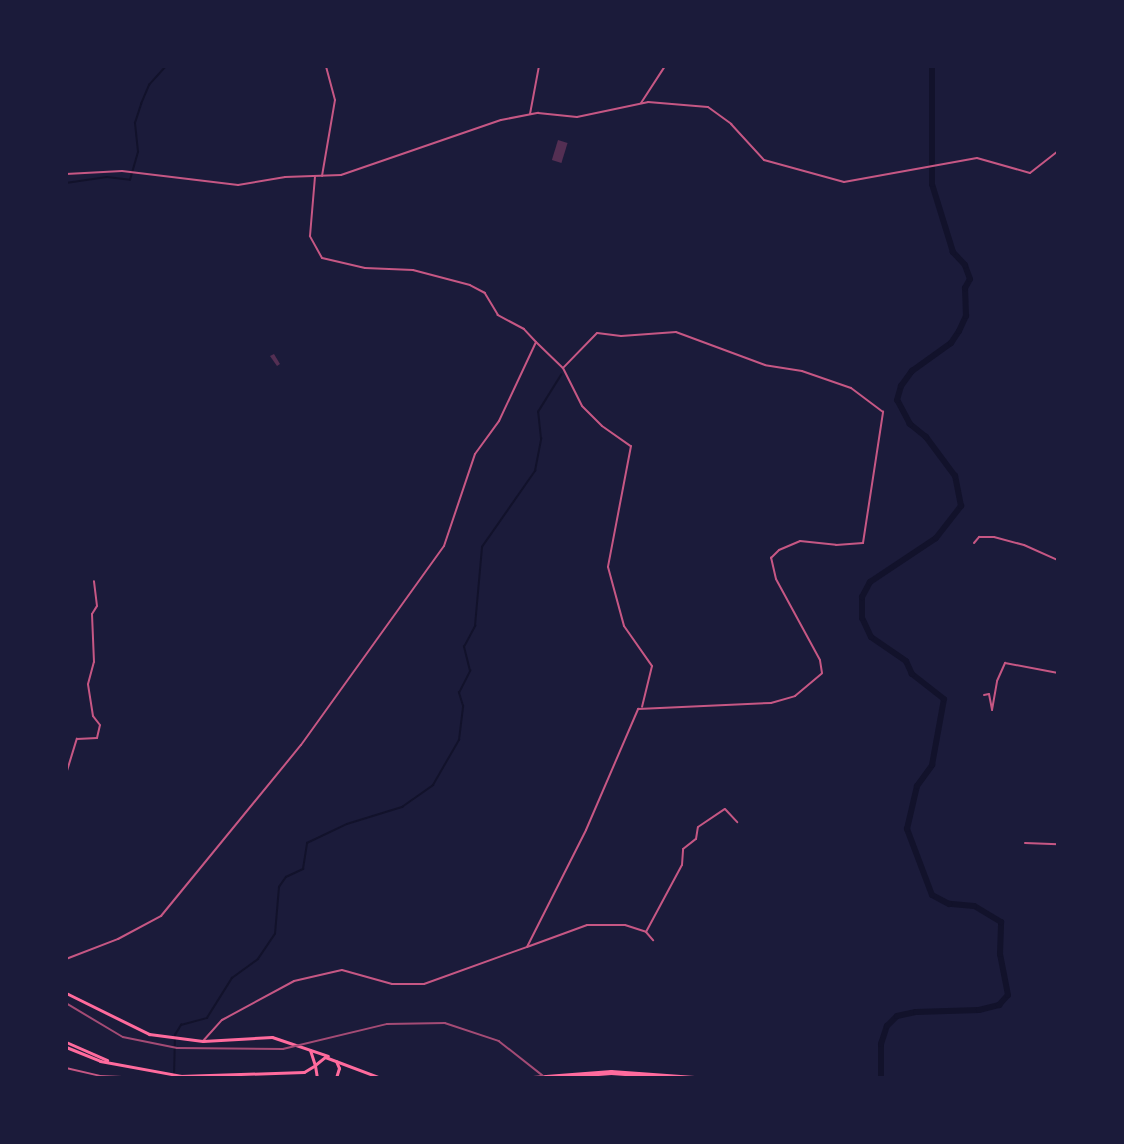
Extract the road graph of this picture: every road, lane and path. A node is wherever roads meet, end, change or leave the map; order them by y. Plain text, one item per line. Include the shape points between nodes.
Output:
1 (326, 66) edge
2 (539, 66) edge
3 (665, 66) edge
4 (641, 102) junction
5 (530, 114) junction
6 (1058, 152) edge
7 (66, 174) edge
8 (315, 176) junction
9 (322, 176) junction
10 (536, 342) junction
11 (563, 368) junction
12 (974, 543) dead end
13 (1058, 560) edge
14 (94, 580) dead end
15 (1058, 673) edge
16 (984, 695) dead end
17 (641, 708) junction
18 (66, 774) edge
19 (737, 822) dead end
20 (1025, 843) dead end
21 (1058, 844) edge
22 (646, 932) junction
23 (652, 940) dead end
24 (527, 947) junction
25 (66, 959) edge
26 (66, 993) edge
27 (203, 1041) junction
28 (66, 1042) edge
29 (66, 1047) edge
30 (309, 1048) junction
31 (331, 1058) junction
32 (111, 1063) junction
33 (314, 1066) junction
34 (66, 1068) edge
35 (179, 1076) junction
36 (144, 1078) edge
37 (193, 1078) edge
38 (264, 1078) edge
39 (309, 1078) edge
40 (317, 1078) edge
41 (336, 1078) edge
42 (381, 1078) edge
43 (534, 1078) edge
44 (597, 1078) edge
45 (630, 1078) edge
46 (694, 1078) edge

1 - 9 street via 335,100
2 - 5 street
3 - 4 street
4 - 5 street via 578,117
4 - 6 street via 708,107 731,124 764,160 843,182 983,158 1030,173
5 - 9 street via 480,126 350,174
7 - 8 street via 130,173 238,185
8 - 9 street
8 - 10 street via 310,236 322,258 356,267 413,270 470,285 485,293 498,315 525,330
10 - 11 street
10 - 25 street via 499,421 475,454 444,546 301,745 161,916 118,939
11 - 17 street via 582,406 631,446 608,567 624,626 652,666
11 - 17 street via 597,333 621,336 676,332 765,365 802,371 851,388 885,415 864,543 800,541 771,558 776,579 820,660 822,673 795,696 771,703 699,709
12 - 13 street via 979,537 994,537 1024,544
14 - 18 street via 98,606 92,614 93,662 88,684 93,716 100,725 98,738 77,739
15 - 16 street via 1005,663 992,710 990,694
17 - 24 street via 550,906
19 - 22 street via 724,809 698,827 696,839 683,849 682,865
20 - 21 street
22 - 23 street
22 - 24 street via 625,925 588,925
24 - 27 street via 424,984 392,984 342,970 294,981 222,1020
26 - 27 main road via 129,1026 179,1040
27 - 30 main road via 272,1037
28 - 32 main road
29 - 32 main road
30 - 31 main road
30 - 33 main road
31 - 33 main road via 321,1058
31 - 41 main road via 339,1068
31 - 42 main road
32 - 35 main road
33 - 35 main road via 304,1072
33 - 40 main road
34 - 36 street via 100,1076
35 - 37 main road
38 - 39 main road
43 - 46 highway via 611,1072
44 - 45 highway

